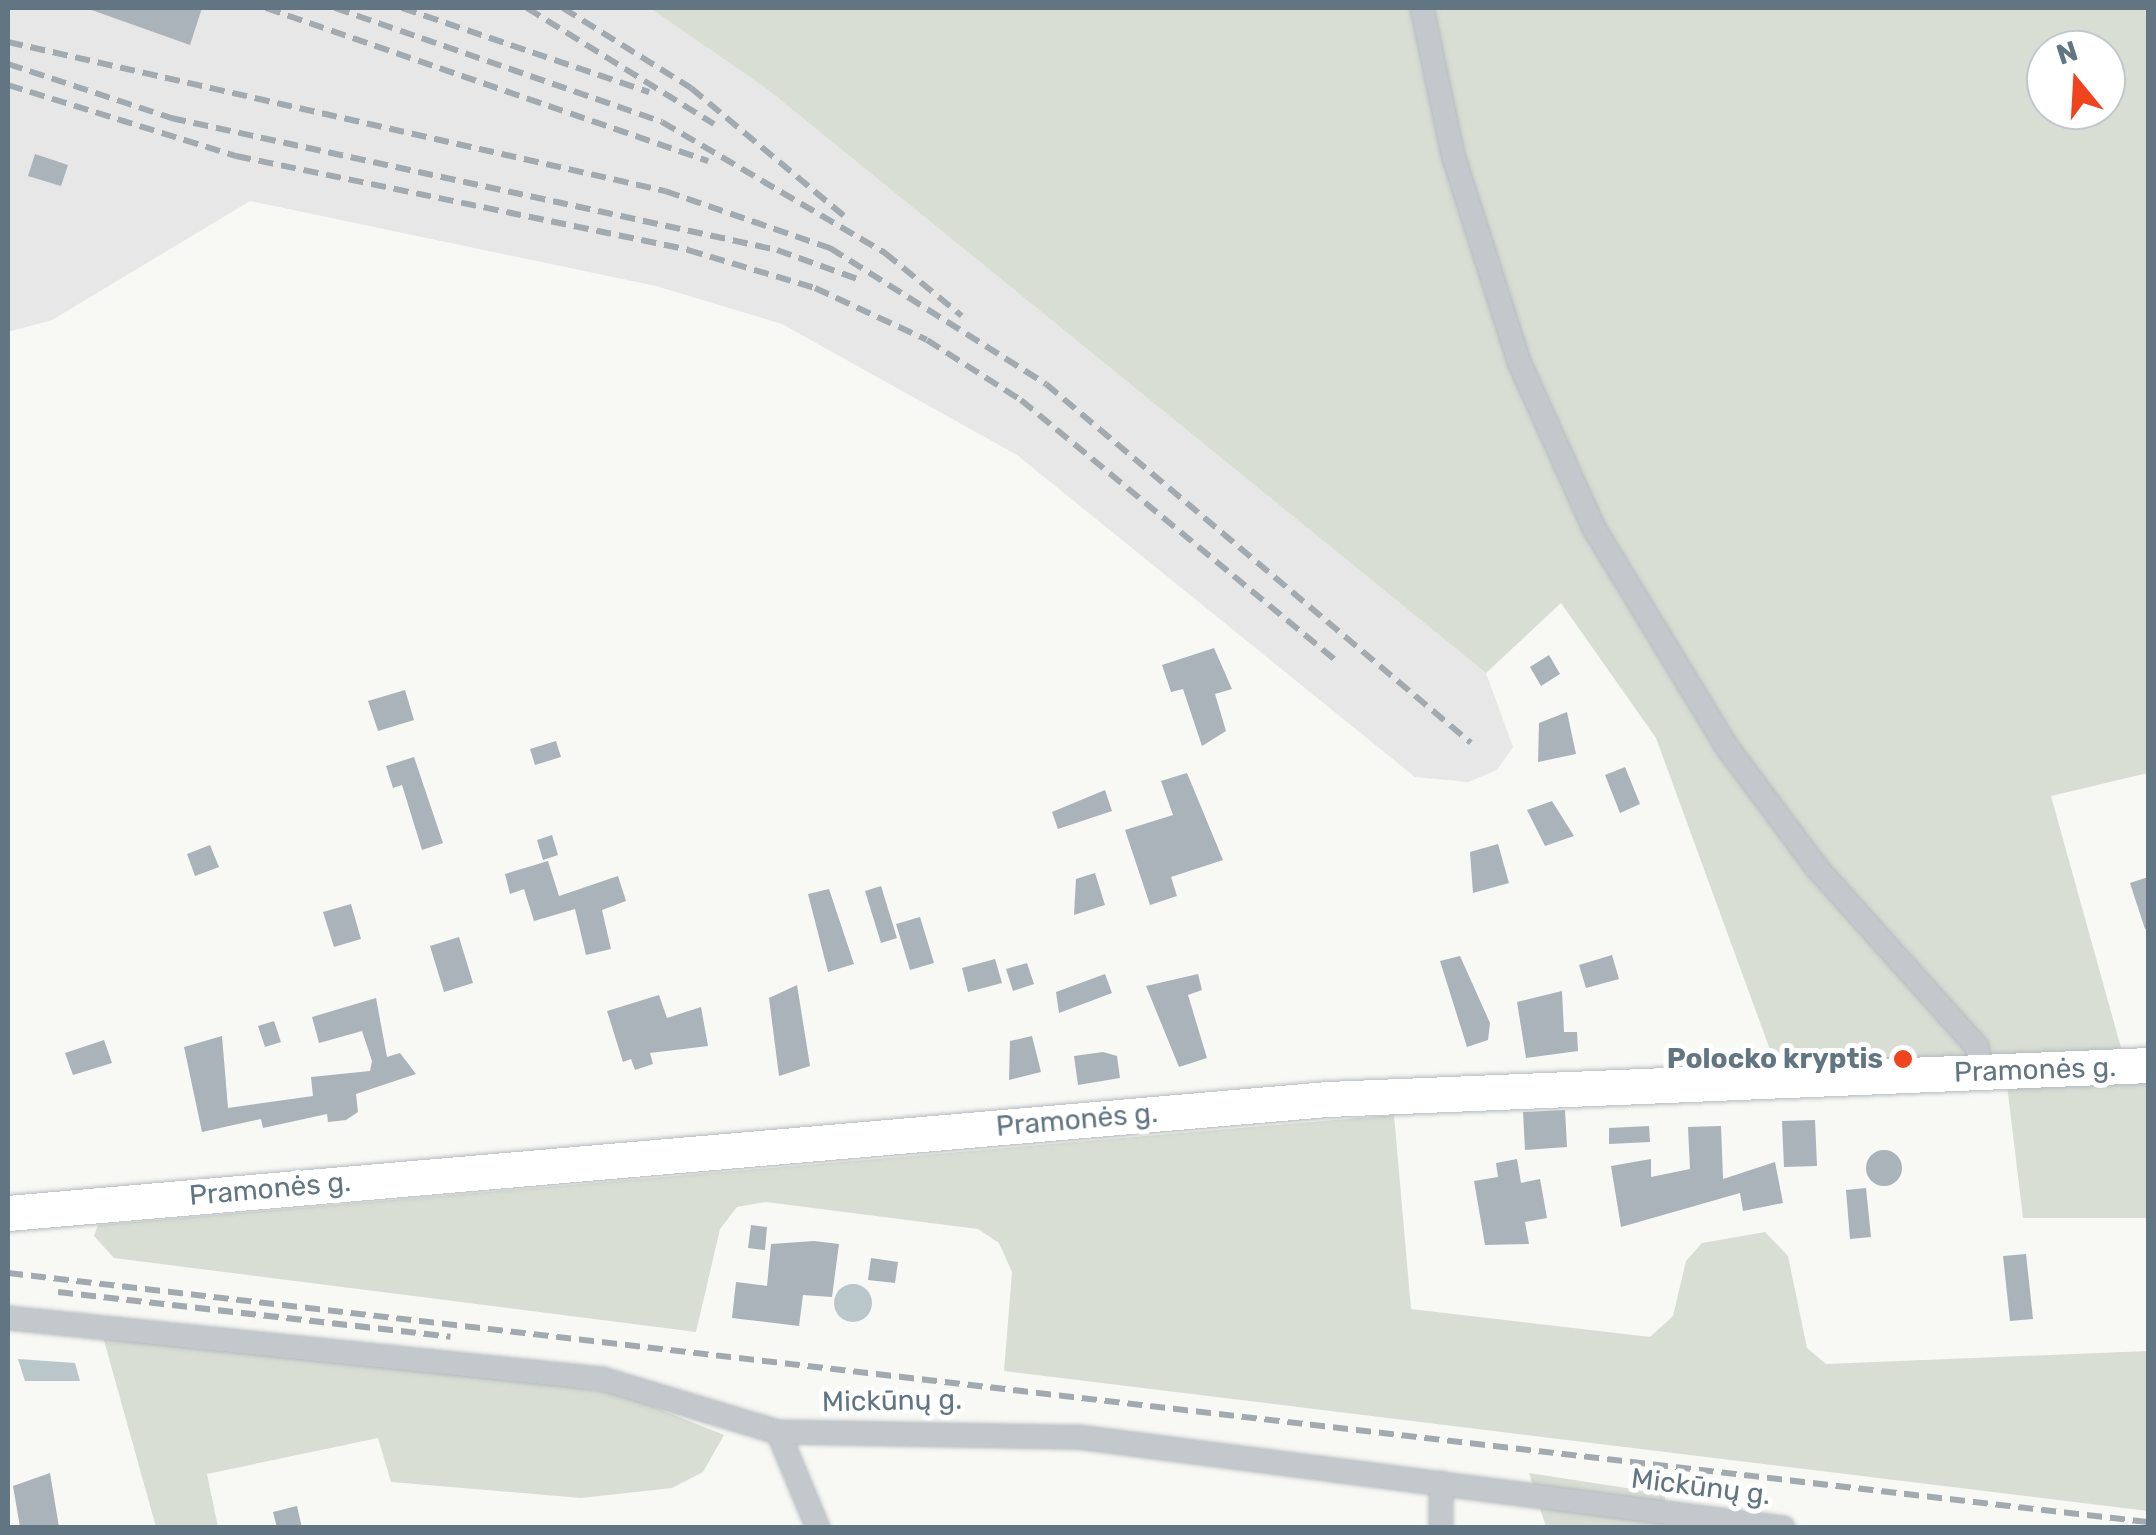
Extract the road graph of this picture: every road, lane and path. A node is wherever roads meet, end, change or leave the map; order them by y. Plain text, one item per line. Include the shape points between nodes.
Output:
1 (1422, 8) edge
2 (2148, 1065) edge
3 (1982, 1072) junction
4 (8, 1213) edge
5 (8, 1318) edge
6 (778, 1432) junction
7 (1442, 1484) junction
8 (818, 1528) edge
9 (1441, 1528) edge
10 (1782, 1528) edge

1 - 3 street via 1453,155 1519,362 1595,530 1729,750 1817,868 1977,1048
2 - 3 main road, Pramonės g.
3 - 4 main road, Pramonės g. via 1328,1099
5 - 6 street, Mickūnų g. via 602,1380
6 - 7 street, Mickūnų g. via 1007,1430
6 - 8 street
7 - 9 street
7 - 10 street, Mickūnų g.

